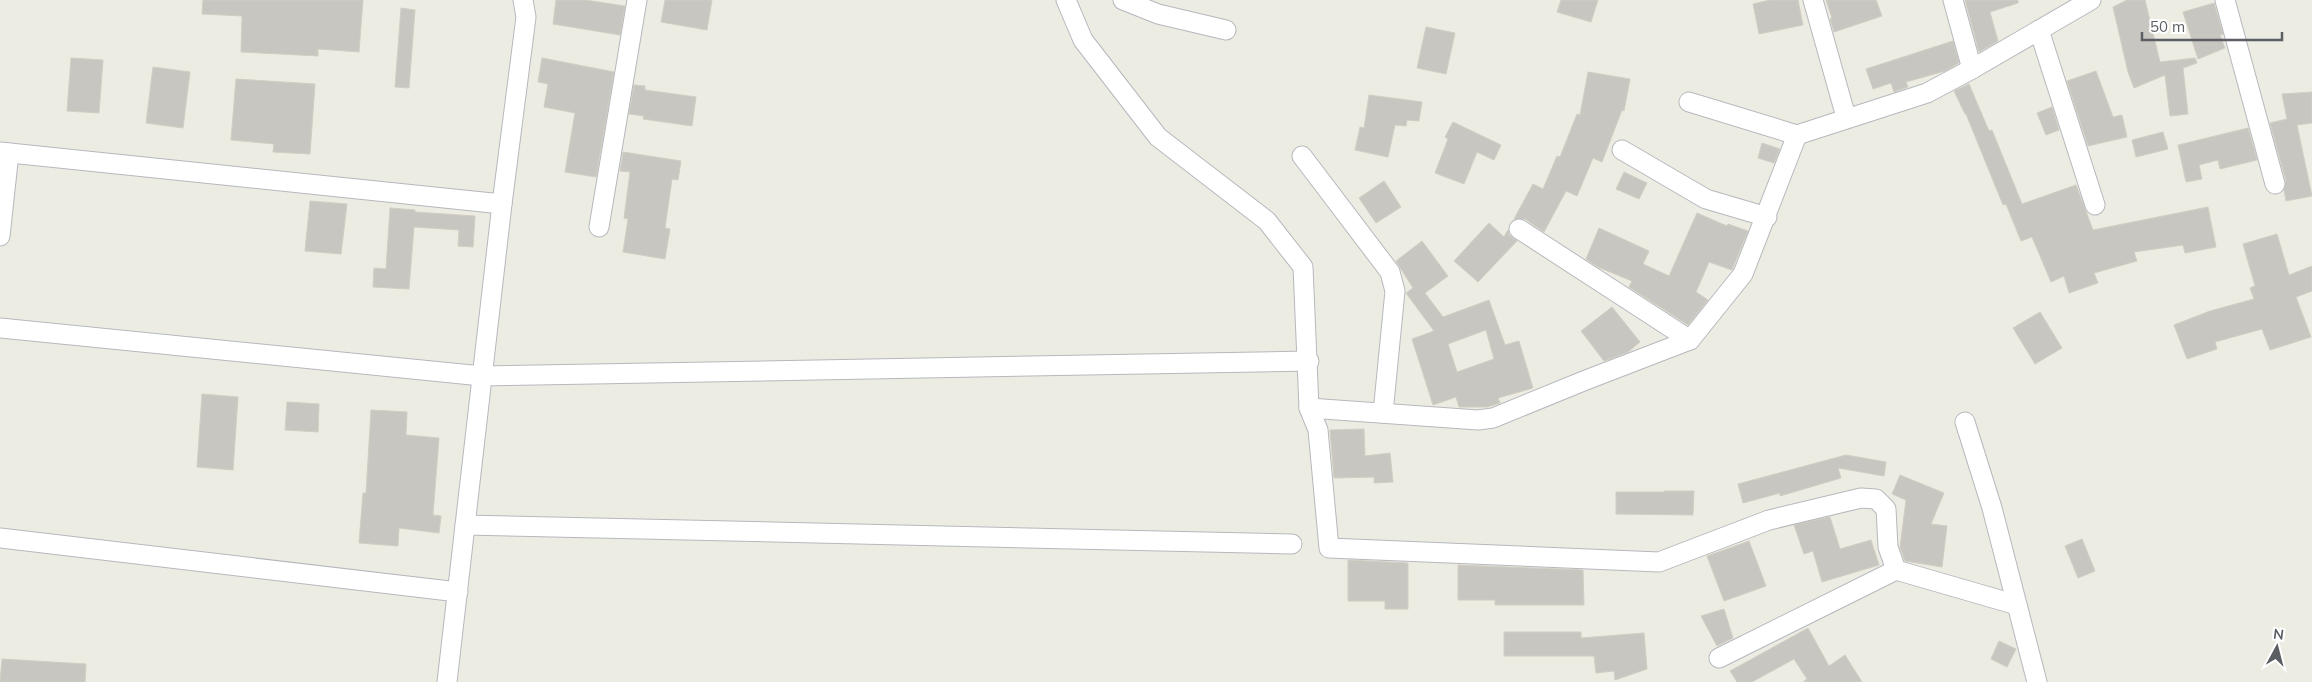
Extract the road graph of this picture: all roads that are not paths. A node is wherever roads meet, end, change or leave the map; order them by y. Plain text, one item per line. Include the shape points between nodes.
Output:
1 (523, 0) edge
2 (636, 0) edge
3 (1066, 0) edge
4 (1123, 0) edge
5 (1813, 0) edge
6 (1953, 0) edge
7 (2091, 0) edge
8 (2225, 0) edge
9 (1226, 30) dead end
10 (2039, 30) junction
11 (1972, 69) junction
12 (1689, 102) dead end
13 (1846, 117) junction
14 (1797, 135) junction
15 (1622, 150) dead end
16 (5, 152) edge
17 (1302, 156) dead end
18 (2274, 184) dead end
19 (502, 204) junction
20 (2095, 205) dead end
21 (1767, 217) junction
22 (599, 227) dead end
23 (1519, 229) dead end
24 (0, 236) edge
25 (0, 328) edge
26 (1690, 340) junction
27 (1309, 361) junction
28 (482, 376) junction
29 (1309, 408) junction
30 (1382, 413) junction
31 (1965, 422) dead end
32 (465, 525) junction
33 (0, 538) edge
34 (1292, 544) dead end
35 (1896, 570) junction
36 (458, 592) junction
37 (2017, 605) junction
38 (1719, 658) dead end
39 (447, 682) edge
40 (2037, 682) edge

1 - 19 street via 526,17
2 - 22 street
3 - 27 street via 1083,40 1158,137 1267,221 1303,267
4 - 9 street via 1158,14
5 - 13 street
6 - 11 street
7 - 10 street
8 - 18 street
10 - 11 street
10 - 20 street
11 - 13 street via 1927,93
12 - 14 street
13 - 14 street
14 - 21 street
15 - 21 street via 1706,199
16 - 19 street
16 - 24 street
17 - 30 street via 1390,272 1395,291
19 - 28 street
21 - 26 street via 1744,274
23 - 26 street
25 - 28 street
26 - 30 street via 1493,418 1478,420
27 - 28 street
27 - 29 street
28 - 32 street
29 - 30 street
29 - 35 street via 1318,430 1329,548 1659,562 1769,520 1861,498 1876,498 1886,509 1888,547
31 - 37 street
32 - 34 street
32 - 36 street
33 - 36 street
35 - 37 street
35 - 38 street
36 - 39 street
37 - 40 street

